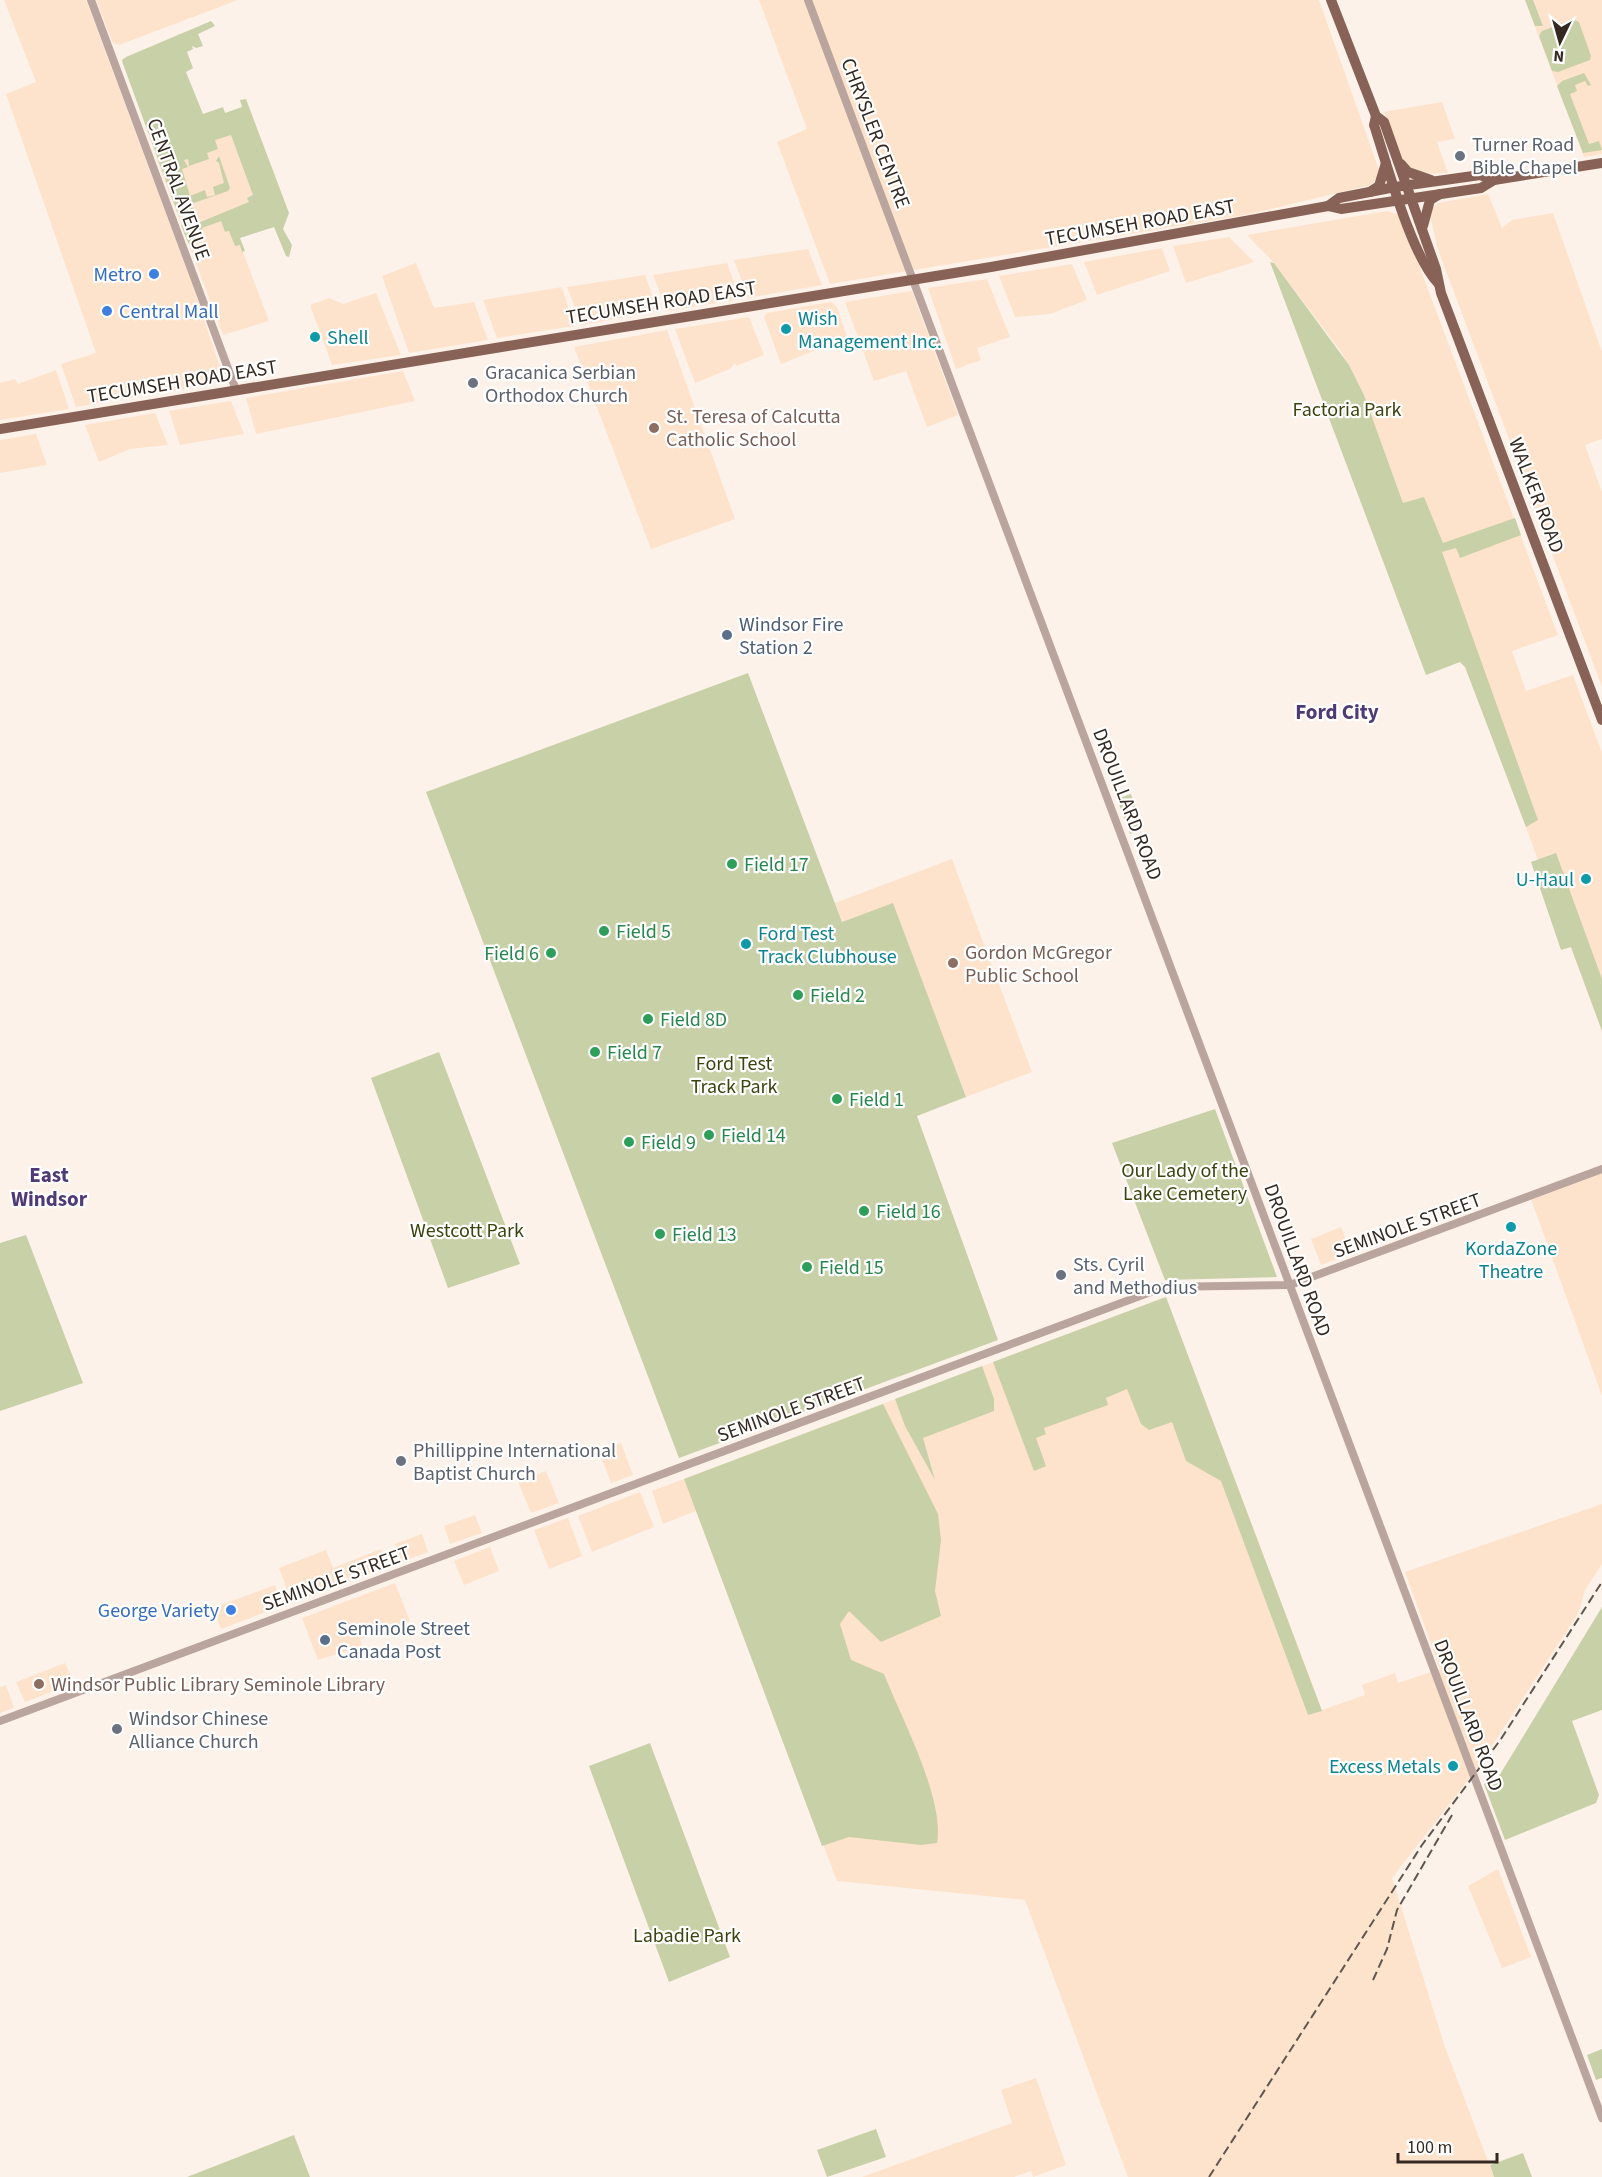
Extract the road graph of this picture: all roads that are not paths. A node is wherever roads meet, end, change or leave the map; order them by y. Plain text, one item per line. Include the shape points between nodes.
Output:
1 (91, 0) edge
2 (808, 0) edge
3 (1331, 0) edge
4 (1391, 160) junction
5 (1602, 163) edge
6 (1494, 180) junction
7 (1440, 181) junction
8 (1406, 186) junction
9 (1395, 187) junction
10 (1369, 192) junction
11 (1440, 194) junction
12 (1411, 198) junction
13 (1399, 200) junction
14 (1328, 206) junction
15 (1423, 231) junction
16 (913, 278) junction
17 (1438, 283) junction
18 (236, 390) junction
19 (0, 429) edge
20 (1602, 720) edge
21 (1602, 1169) edge
22 (1290, 1285) junction
23 (0, 1720) edge
24 (1602, 2118) edge

1 - 18 street, CENTRAL AVENUE
2 - 16 street, CHRYSLER CENTRE
3 - 4 main road, WALKER ROAD via 1376,116 1374,125
4 - 7 main road via 1422,178
4 - 8 main road, WALKER ROAD
4 - 9 main road, WALKER ROAD
4 - 10 main road via 1378,186
5 - 6 main road, TECUMSEH ROAD EAST
6 - 7 main road, TECUMSEH ROAD EAST via 1480,175
6 - 11 main road, TECUMSEH ROAD EAST via 1481,188
7 - 8 main road, TECUMSEH ROAD EAST
8 - 9 main road, TECUMSEH ROAD EAST
8 - 12 main road, WALKER ROAD
9 - 10 main road, TECUMSEH ROAD EAST
9 - 13 main road, WALKER ROAD
10 - 14 main road, TECUMSEH ROAD EAST via 1339,198
11 - 12 main road, TECUMSEH ROAD EAST
11 - 15 main road via 1430,200
12 - 13 main road, TECUMSEH ROAD EAST
12 - 15 main road, WALKER ROAD
13 - 14 main road, TECUMSEH ROAD EAST via 1341,209
13 - 17 main road, WALKER ROAD via 1427,272
14 - 16 main road, TECUMSEH ROAD EAST
15 - 17 main road, WALKER ROAD
16 - 18 main road, TECUMSEH ROAD EAST
16 - 22 street, DROUILLARD ROAD
17 - 20 main road, WALKER ROAD
18 - 19 main road, TECUMSEH ROAD EAST
21 - 22 street, SEMINOLE STREET
22 - 23 street, SEMINOLE STREET via 1164,1287
22 - 24 street, DROUILLARD ROAD

